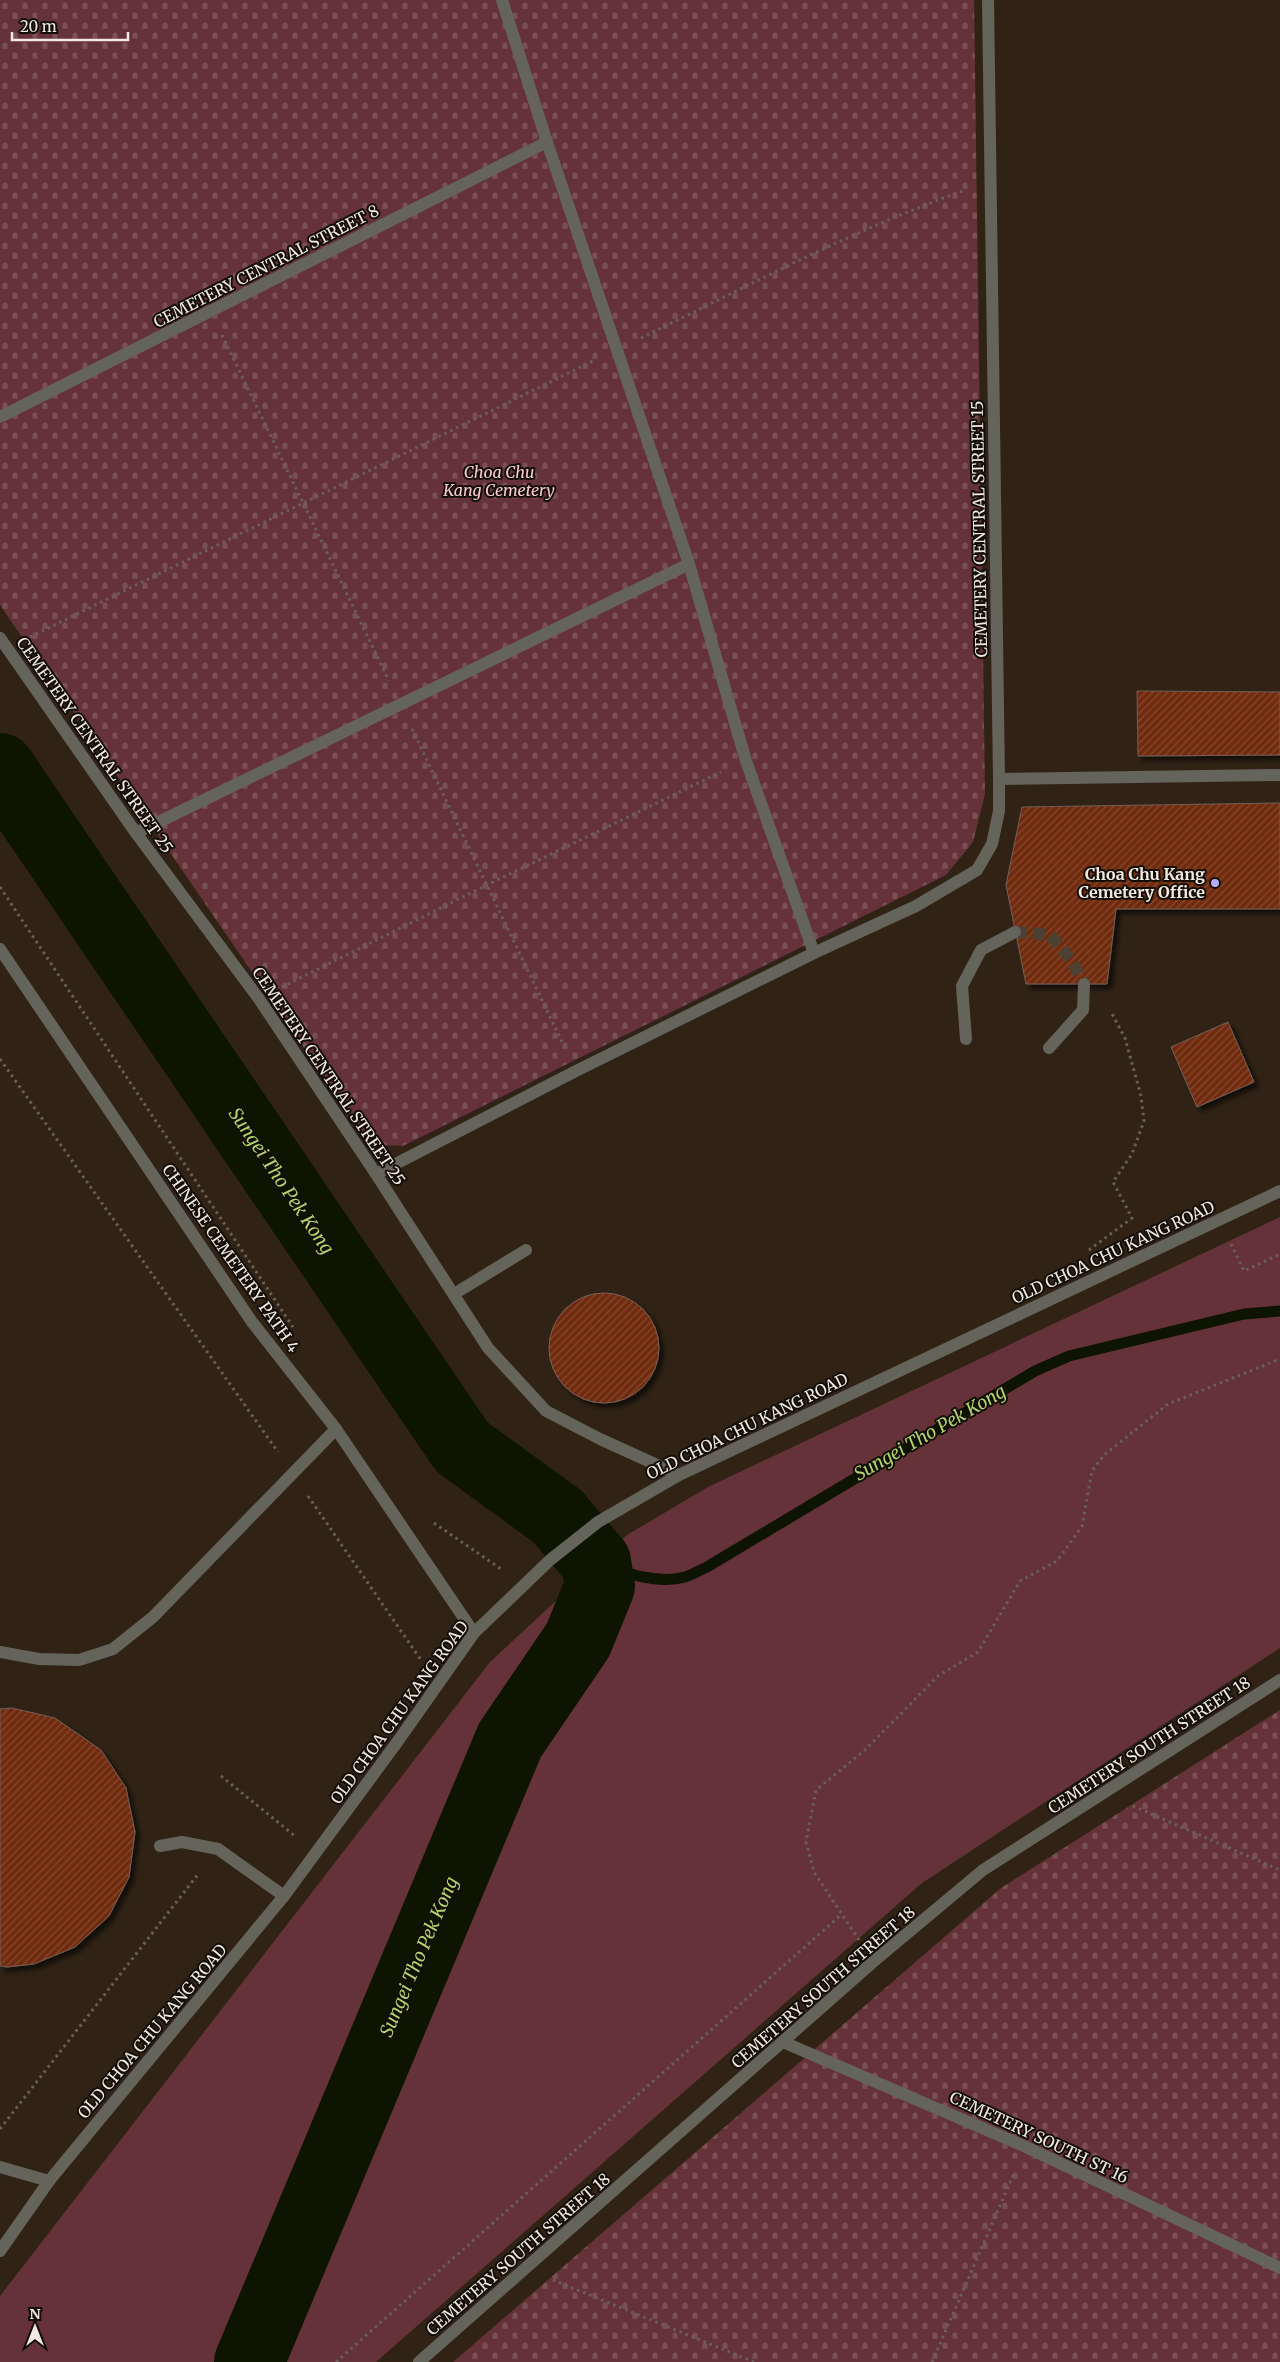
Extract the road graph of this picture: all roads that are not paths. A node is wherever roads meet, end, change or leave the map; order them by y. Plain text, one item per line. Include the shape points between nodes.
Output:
1 (502, 0) edge
2 (988, 0) edge
3 (547, 142) junction
4 (0, 417) edge
5 (689, 564) junction
6 (4, 643) edge
7 (1280, 775) edge
8 (999, 779) junction
9 (136, 833) junction
10 (1015, 932) tunnel mouth
11 (0, 949) edge
12 (814, 953) junction
13 (1084, 984) tunnel mouth
14 (966, 1039) dead end
15 (1049, 1048) dead end
16 (376, 1174) junction
17 (1280, 1192) edge
18 (526, 1250) dead end
19 (454, 1294) junction
20 (336, 1429) junction
21 (679, 1475) junction
22 (474, 1632) junction
23 (0, 1652) edge
24 (1280, 1680) edge
25 (160, 1846) dead end
26 (284, 1896) junction
27 (783, 2042) junction
28 (0, 2167) edge
29 (49, 2181) junction
30 (0, 2251) edge
31 (1280, 2268) edge
32 (419, 2362) edge

1 - 3 street
2 - 8 street, CEMETERY CENTRAL STREET 15
3 - 4 street, CEMETERY CENTRAL STREET 8
3 - 5 street
5 - 9 street
5 - 12 street via 746,760
6 - 9 street, CEMETERY CENTRAL STREET 25
7 - 8 street
8 - 12 street, CEMETERY CENTRAL STREET 15 via 999,811 992,844 977,870 916,906
9 - 16 street, CEMETERY CENTRAL STREET 25 via 259,999
10 - 14 street via 981,950 962,986
11 - 20 street, CHINESE CEMETERY PATH 4 via 252,1322
12 - 16 street, CEMETERY CENTRAL STREET 15
13 - 15 street via 1083,1010
16 - 19 street, CEMETERY CENTRAL STREET 25
17 - 21 street, OLD CHOA CHU KANG ROAD
18 - 19 street
19 - 21 street, CEMETERY CENTRAL STREET 25 via 488,1348 546,1411 600,1440
20 - 22 street, CHINESE CEMETERY PATH 4
20 - 23 street via 153,1617 113,1649 79,1660 39,1659
21 - 22 street, OLD CHOA CHU KANG ROAD via 598,1522 550,1560
22 - 26 street, OLD CHOA CHU KANG ROAD via 439,1685
24 - 27 street, CEMETERY SOUTH STREET 18 via 983,1870
25 - 26 street via 182,1842 218,1849
26 - 29 street, OLD CHOA CHU KANG ROAD
27 - 31 street, CEMETERY SOUTH ST 16 via 1026,2147
27 - 32 street, CEMETERY SOUTH STREET 18
28 - 29 street
29 - 30 street, OLD CHOA CHU KANG ROAD

